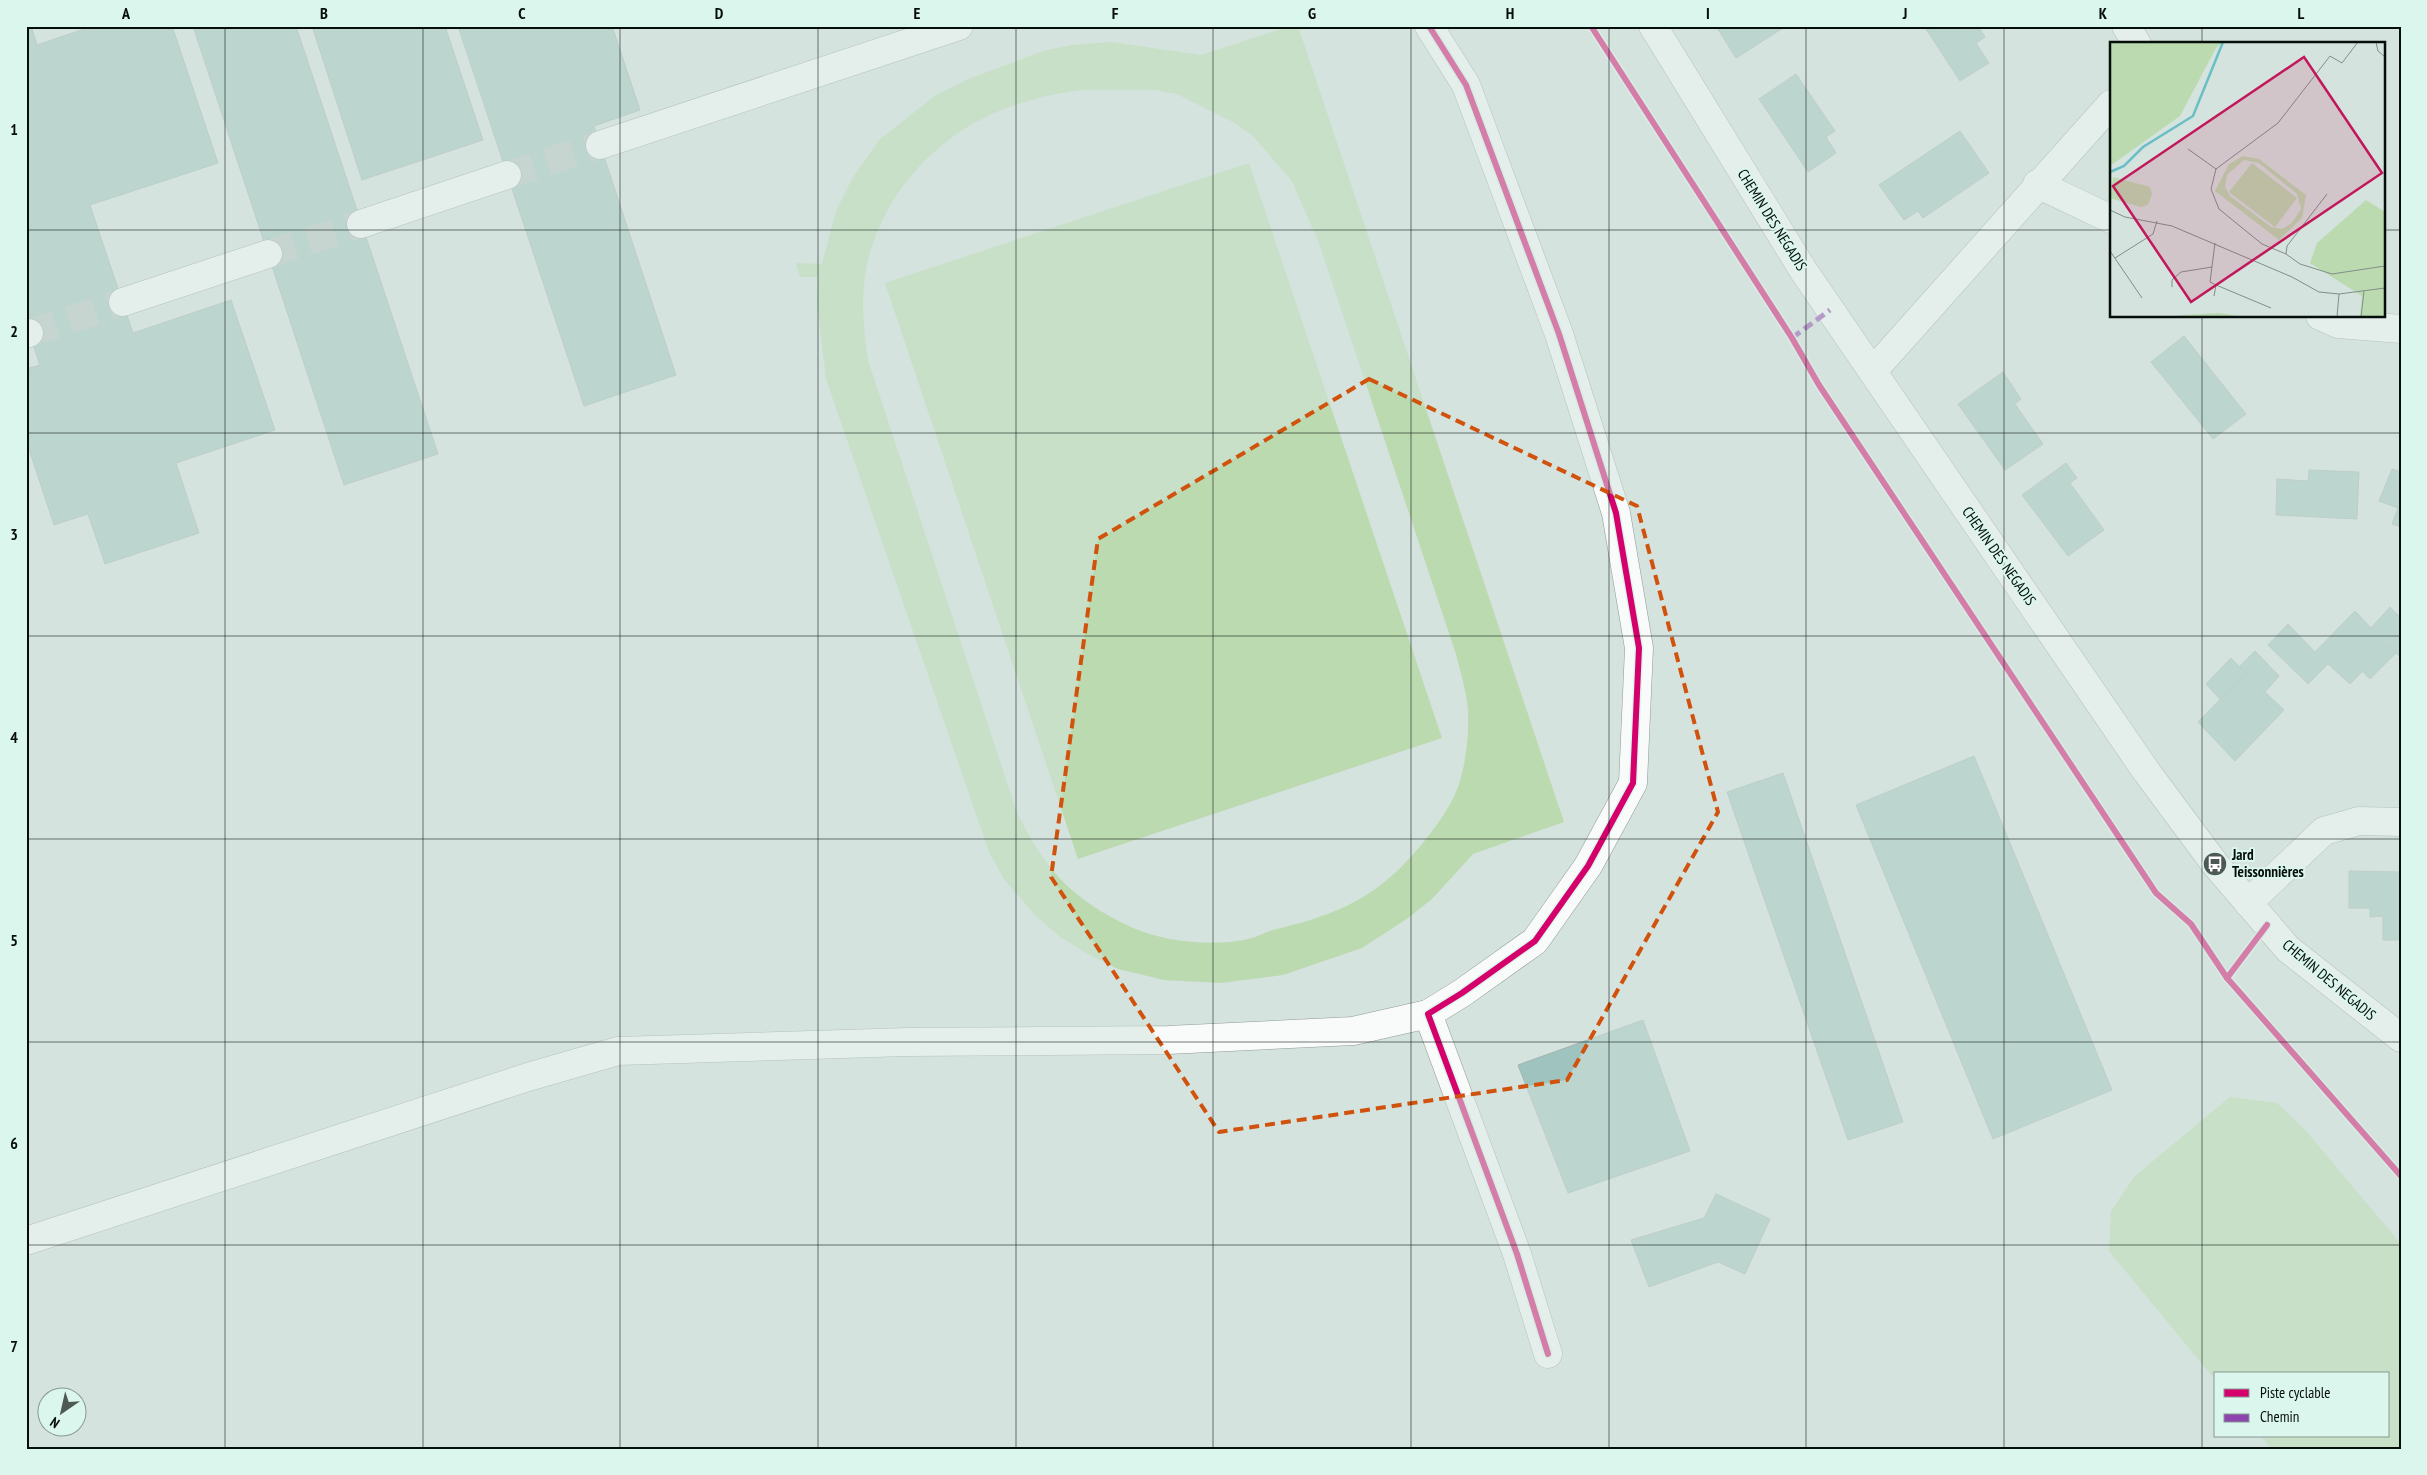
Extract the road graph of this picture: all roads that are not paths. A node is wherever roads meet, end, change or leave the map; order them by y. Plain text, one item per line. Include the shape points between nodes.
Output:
1 (959, 26) edge
2 (1429, 26) edge
3 (1653, 26) edge
4 (2126, 26) edge
5 (2136, 42) edge
6 (2110, 105) edge
7 (600, 145) tunnel mouth
8 (507, 175) tunnel mouth
9 (2037, 184) junction
10 (2110, 219) edge
11 (361, 224) tunnel mouth
12 (268, 254) tunnel mouth
13 (123, 302) tunnel mouth
14 (2324, 318) edge
15 (2401, 329) edge
16 (1873, 371) junction
17 (2401, 822) edge
18 (2248, 903) junction
19 (1428, 1014) junction
20 (2401, 1038) edge
21 (26, 1241) edge
22 (1548, 1354) dead end

1 - 7 street
2 - 19 street via 1466,85 1559,334 1616,513 1639,648 1633,783 1588,866 1535,941
3 - 16 street, CHEMIN DES NEGADIS via 1802,270
4 - 5 street
6 - 9 street
8 - 11 street
9 - 10 street
9 - 16 street
12 - 13 street
14 - 15 street via 2338,324
16 - 18 street, CHEMIN DES NEGADIS via 2146,771
17 - 18 street via 2359,821 2324,831
18 - 20 street, CHEMIN DES NEGADIS via 2288,949
19 - 21 street via 1354,1031 1168,1040 907,1042 618,1051 519,1080
19 - 22 street via 1517,1254

